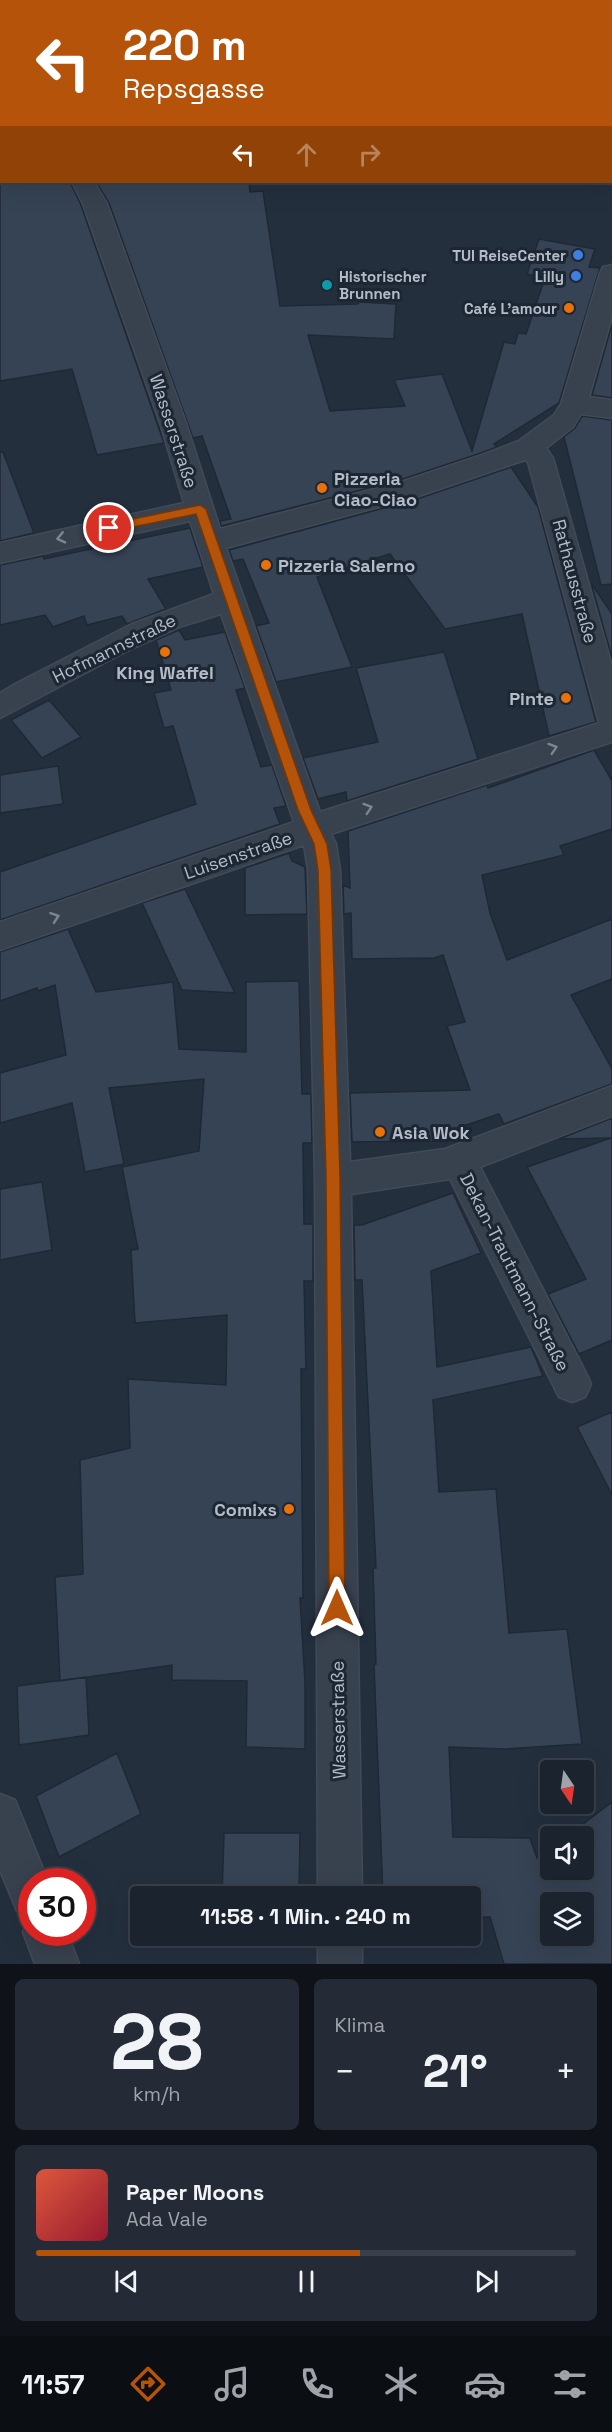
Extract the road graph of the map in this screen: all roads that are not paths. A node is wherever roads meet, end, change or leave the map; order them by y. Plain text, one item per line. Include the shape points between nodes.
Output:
1 (84, 183) edge
2 (612, 273) edge
3 (574, 404) junction
4 (612, 409) edge
5 (528, 448) junction
6 (200, 509) junction
7 (210, 542) junction
8 (0, 553) edge
9 (231, 600) junction
10 (0, 706) edge
11 (612, 719) edge
12 (612, 730) edge
13 (313, 828) junction
14 (0, 936) edge
15 (612, 1101) edge
16 (458, 1160) junction
17 (333, 1177) junction
18 (572, 1384) dead end
19 (0, 1815) edge
20 (21, 1868) edge
21 (340, 1886) edge
22 (50, 1946) edge
23 (340, 1946) edge
24 (57, 1964) edge
25 (340, 1964) edge

1 - 6 street, Wasserstraße via 95,204
2 - 3 street
3 - 4 street
3 - 5 street via 564,421
5 - 7 street via 406,490
5 - 11 street, Rathausstraße via 540,458
6 - 7 street, Wasserstraße
6 -> 8 street
7 - 9 street, Wasserstraße
9 - 10 street, Hofmannstraße via 199,607 81,660
9 - 13 street, Wasserstraße
13 -> 12 street, Luisenstraße
14 -> 13 street, Luisenstraße
13 - 17 street, Wasserstraße via 324,870
15 - 16 street
16 - 17 street via 362,1178
16 - 18 street, Dekan-Trautmann-Straße
17 - 21 street, Wasserstraße
19 - 20 street
22 - 24 street
23 - 25 street

